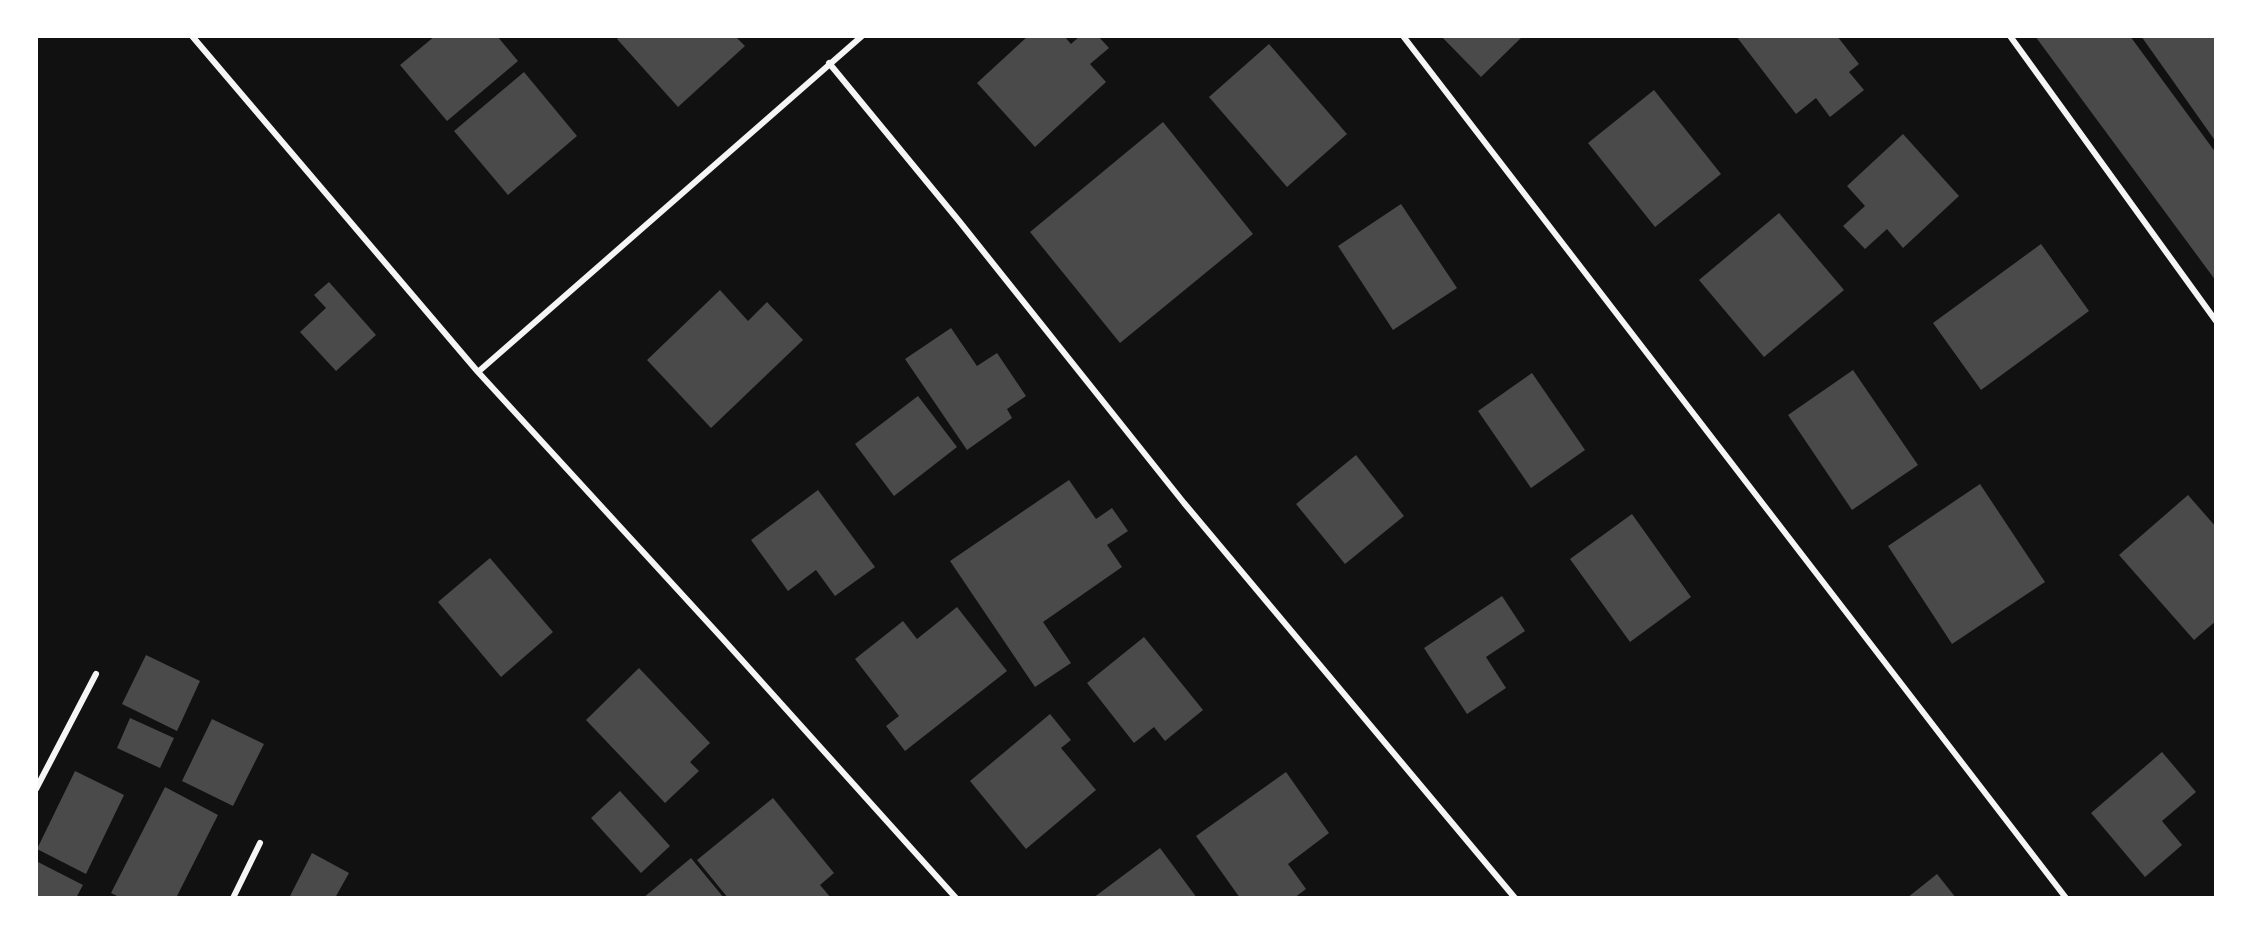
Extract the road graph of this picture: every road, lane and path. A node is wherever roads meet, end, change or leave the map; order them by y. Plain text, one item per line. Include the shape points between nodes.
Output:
1 (192, 36) edge
2 (862, 36) edge
3 (1403, 36) edge
4 (2010, 36) edge
5 (829, 63) junction
6 (2216, 321) edge
7 (478, 372) junction
8 (96, 674) dead end
9 (36, 789) edge
10 (260, 843) dead end
11 (233, 898) edge
12 (956, 898) edge
13 (1515, 898) edge
14 (2066, 898) edge

1 - 7 street
2 - 5 street
3 - 14 street
4 - 6 street
5 - 7 street
5 - 13 street via 1184,503
7 - 12 street
8 - 9 street
10 - 11 street

